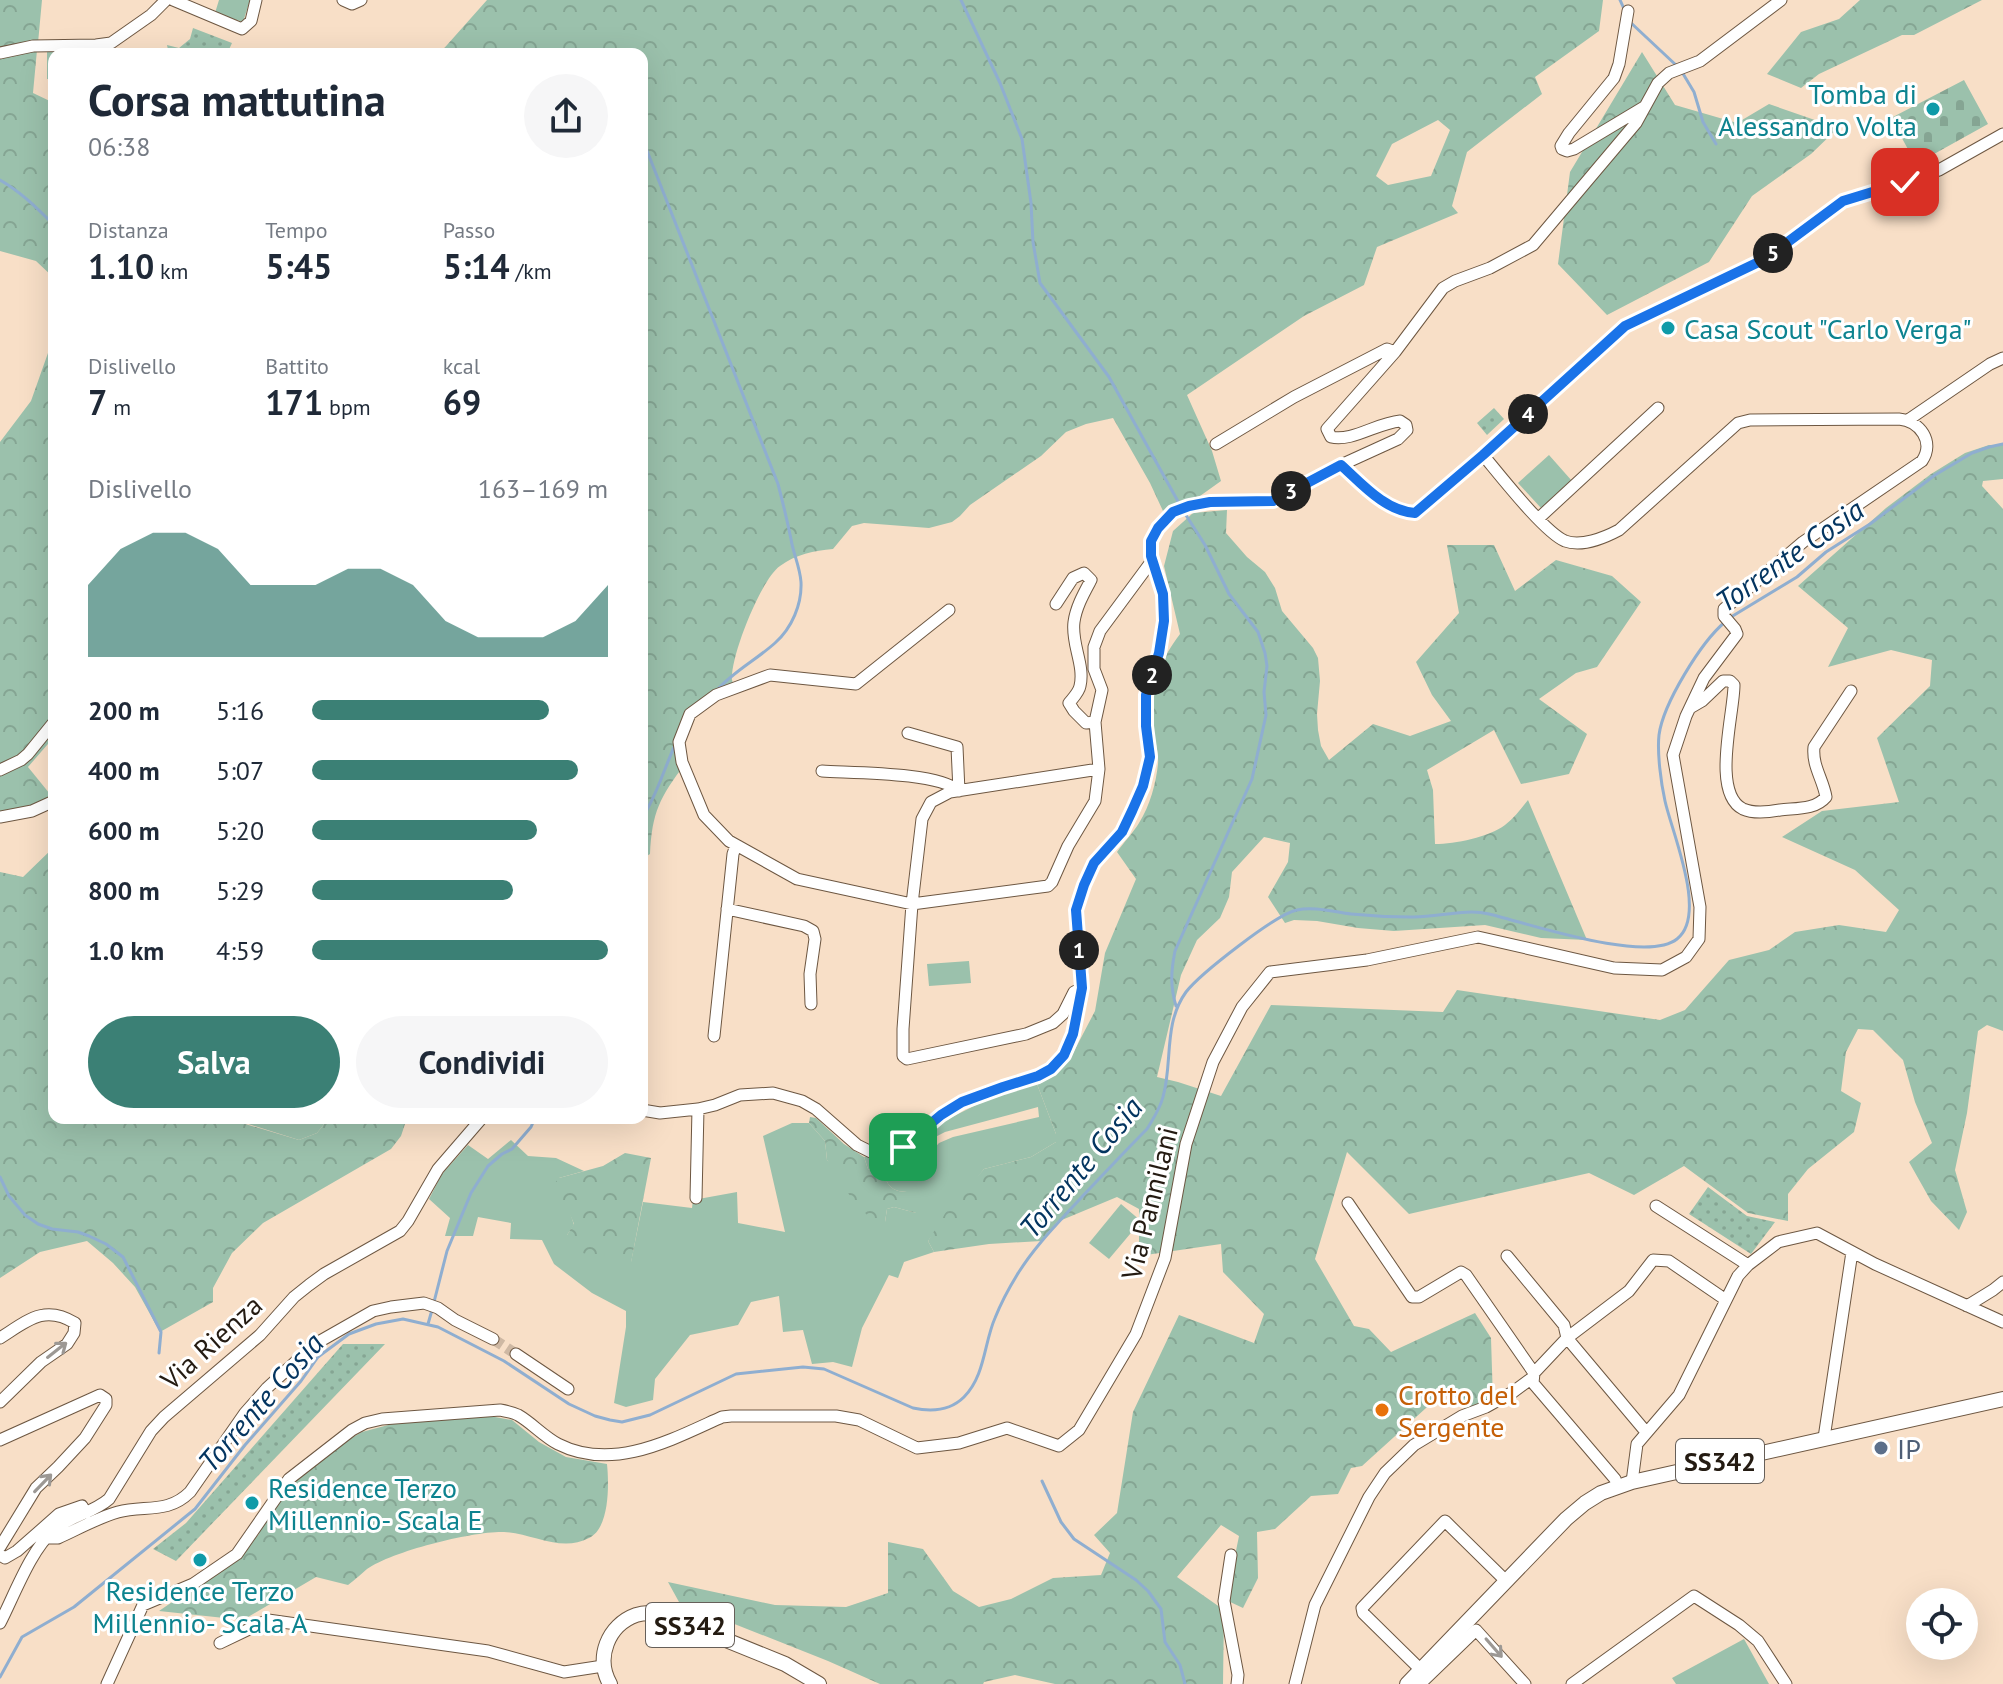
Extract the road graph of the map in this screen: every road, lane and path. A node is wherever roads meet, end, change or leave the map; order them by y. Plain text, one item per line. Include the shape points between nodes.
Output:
1 (166, 0) edge
2 (173, 0) edge
3 (256, 0) edge
4 (343, 0) edge
5 (361, 0) edge
6 (1781, 0) edge
7 (1627, 16) dead end
8 (0, 53) edge
9 (1645, 107) junction
10 (2003, 134) edge
11 (1395, 352) junction
12 (2003, 358) edge
13 (1658, 408) dead end
14 (1908, 420) junction
15 (1216, 444) dead end
16 (1483, 455) junction
17 (1341, 465) junction
18 (1539, 518) junction
19 (1151, 562) junction
20 (1056, 604) dead end
21 (949, 610) dead end
22 (1851, 691) dead end
23 (1690, 708) junction
24 (1095, 722) junction
25 (48, 729) edge
26 (908, 733) dead end
27 (1099, 769) junction
28 (0, 770) edge
29 (822, 771) dead end
30 (959, 791) junction
31 (48, 804) edge
32 (0, 817) edge
33 (736, 845) junction
34 (912, 904) junction
35 (727, 909) junction
36 (1082, 988) junction
37 (811, 1004) dead end
38 (714, 1036) dead end
39 (698, 1109) junction
40 (648, 1111) edge
41 (477, 1124) edge
42 (696, 1198) dead end
43 (1348, 1203) dead end
44 (1656, 1206) dead end
45 (1852, 1252) junction
46 (1507, 1256) dead end
47 (1748, 1265) junction
48 (2003, 1282) edge
49 (1726, 1300) junction
50 (1967, 1306) junction
51 (2003, 1322) edge
52 (0, 1338) edge
53 (1567, 1338) junction
54 (493, 1339) tunnel mouth
55 (516, 1354) tunnel mouth
56 (1534, 1373) junction
57 (568, 1389) dead end
58 (2002, 1398) edge
59 (0, 1402) edge
60 (1646, 1432) junction
61 (1824, 1438) junction
62 (0, 1440) edge
63 (1625, 1484) junction
64 (86, 1513) junction
65 (48, 1538) junction
66 (0, 1547) edge
67 (0, 1555) edge
68 (1231, 1555) dead end
69 (1506, 1581) junction
70 (0, 1623) edge
71 (220, 1643) dead end
72 (603, 1666) junction
73 (1420, 1677) edge
74 (107, 1684) edge
75 (610, 1684) edge
76 (819, 1684) edge
77 (1237, 1684) edge
78 (1295, 1684) edge
79 (1407, 1684) edge
80 (1525, 1684) edge
81 (1572, 1684) edge
82 (1786, 1684) edge

1 - 8 street via 111,43 33,46
2 - 3 street via 242,29 251,21
4 - 5 street
6 - 9 street via 1700,61 1669,73
7 - 9 street via 1614,78 1562,149 1574,149
9 - 11 street via 1533,245 1443,288
10 - 16 street via 1939,170 1843,201 1765,259 1625,326
11 - 15 street via 1387,349
11 - 17 street via 1327,429 1331,437 1342,439 1395,421 1407,430
12 - 14 street
13 - 18 street
14 - 18 street via 1738,423 1619,530 1602,539 1567,542
14 - 23 street via 1925,436 1928,453 1803,542 1724,609 1737,634 1704,678
16 - 17 street via 1415,513 1373,495
16 - 18 street
17 - 19 street via 1273,501 1210,502 1173,512 1151,541
19 - 24 street via 1094,647 1094,669 1102,690
19 - 36 street via 1163,594 1164,621 1146,695 1150,757 1122,832 1094,863 1076,910
20 - 24 street via 1073,578 1084,573 1091,580 1074,621 1080,689 1069,703 1086,723
21 - 33 street via 856,684 770,675 716,695 690,714 679,742 682,762 704,815
22 - 23 street via 1814,747 1826,797 1809,807 1764,812 1741,808 1726,775 1734,685 1723,681
23 - 74 street, Via Pannilani via 1673,755 1700,907 1699,939 1686,957 1662,970 1614,968 1478,937 1367,960 1270,972 1242,1007 1213,1062 1186,1144 1165,1258 1136,1334 1079,1430 1059,1446 1007,1428 959,1443 917,1448 859,1420 836,1416 731,1416 652,1447 591,1455 571,1450 516,1414 500,1410 365,1423 289,1479 237,1554 193,1584 143,1605
24 - 27 street
25 - 28 street via 21,760
26 - 30 street via 959,741
27 - 30 street
27 - 34 street via 1095,801 1048,886
29 - 30 street via 930,778
30 - 34 street via 931,802 922,819
31 - 32 street
33 - 34 street via 797,879
33 - 35 street
34 - 36 street via 903,1029 907,1059 1026,1034 1053,1023
35 - 37 street via 813,931
35 - 38 street
36 - 39 street via 1073,1034 1051,1069 962,1102 908,1144 888,1152 857,1145 816,1109 773,1093 740,1095
39 - 40 street
39 - 42 street
41 - 64 street, Via Rienza via 438,1169 400,1231 294,1297 260,1335 157,1423 109,1499
43 - 56 street via 1412,1297 1461,1272 1466,1275
44 - 47 street
45 - 47 street via 1817,1233 1778,1242
45 - 50 street
45 - 61 street
46 - 53 street via 1564,1325
47 - 49 street
48 - 50 street
49 - 53 street via 1669,1261 1653,1260 1629,1291
49 - 60 street via 1679,1395
50 - 51 street
59 -> 52 street via 67,1344 75,1323 52,1313 33,1317
53 - 56 street
53 - 60 street
54 - 65 street via 424,1303 373,1311 315,1344 251,1405 179,1502 118,1512
55 - 57 street
56 - 63 street via 1533,1383 1615,1479
56 - 78 street via 1513,1392 1414,1445 1385,1473 1315,1605
58 - 61 main road, SS342
60 - 63 street
61 - 63 main road, SS342
66 -> 62 street via 36,1488 85,1438 106,1399 100,1395
63 - 69 main road, SS342 via 1585,1503
64 - 65 street, Via Rienza
64 - 67 street via 82,1506 59,1514 17,1551 5,1558
65 - 70 street, Via Rienza via 35,1552
68 - 77 street via 1224,1601
69 - 73 main road, SS342
69 - 73 street via 1445,1521 1362,1608
71 - 72 street via 268,1620 488,1651 564,1672
72 - 75 main road
72 - 76 main road, SS342 via 605,1646 620,1624 649,1612 785,1664
73 - 79 main road, SS342
73 -> 80 street via 1476,1630
81 - 82 street via 1694,1596 1758,1641

